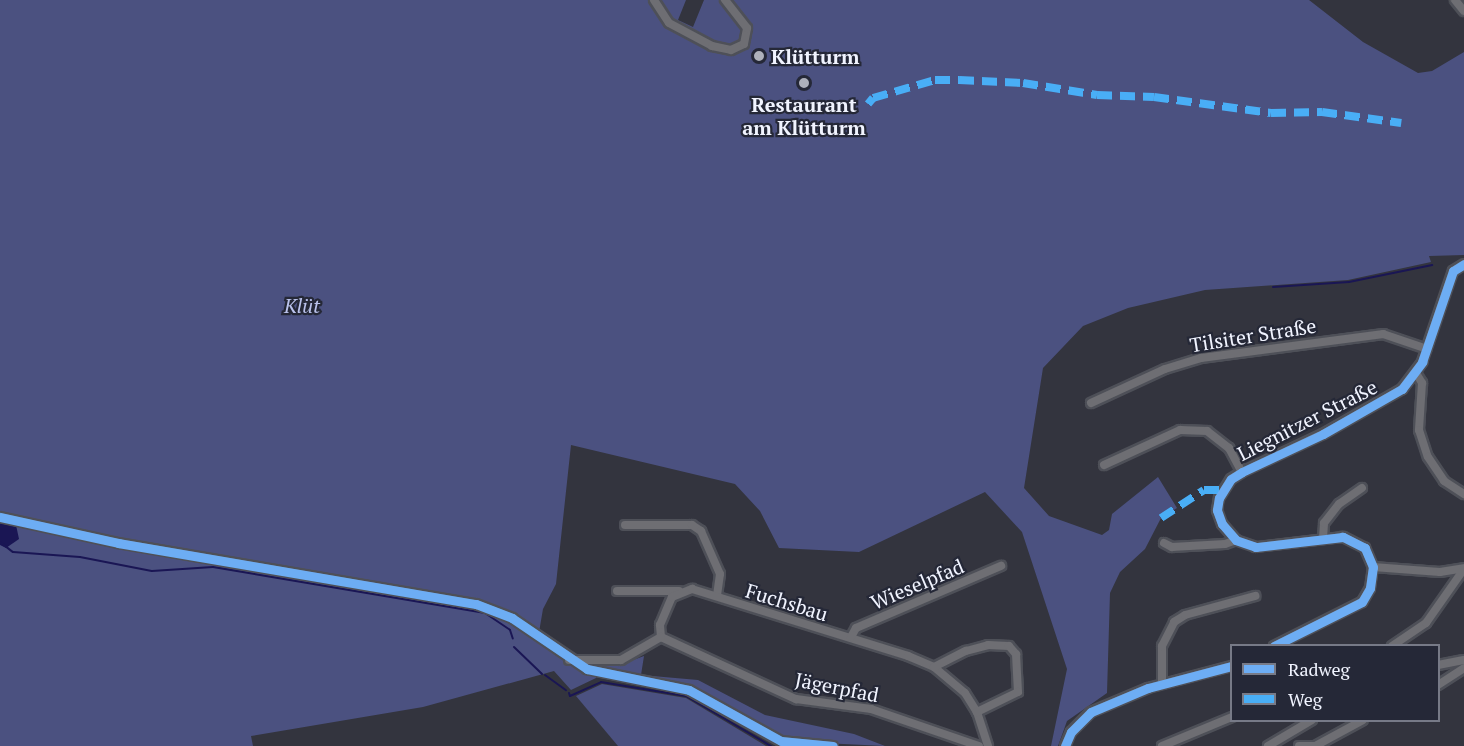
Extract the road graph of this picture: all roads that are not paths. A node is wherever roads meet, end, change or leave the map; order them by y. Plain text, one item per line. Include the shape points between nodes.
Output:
1 (654, 0) edge
2 (725, 0) edge
3 (1455, 0) edge
4 (1464, 11) edge
5 (1462, 264) edge
6 (1427, 349) junction
7 (1416, 373) junction
8 (1091, 403) dead end
9 (1104, 465) dead end
10 (1242, 472) junction
11 (1362, 488) dead end
12 (1464, 494) edge
13 (0, 517) edge
14 (625, 525) dead end
15 (1323, 538) junction
16 (1236, 540) junction
17 (1164, 543) dead end
18 (1000, 566) dead end
19 (1373, 567) junction
20 (1464, 569) edge
21 (617, 591) dead end
22 (679, 591) junction
23 (717, 596) junction
24 (1255, 596) dead end
25 (661, 637) junction
26 (851, 637) junction
27 (1276, 644) edge
28 (1394, 644) edge
29 (569, 660) junction
30 (1464, 660) edge
31 (1440, 665) edge
32 (934, 667) junction
33 (1230, 667) edge
34 (1464, 668) edge
35 (1162, 684) junction
36 (1440, 684) edge
37 (977, 712) junction
38 (1230, 718) edge
39 (1309, 722) edge
40 (1359, 722) edge
41 (1318, 745) edge
42 (833, 746) edge
43 (979, 746) edge
44 (988, 746) edge
45 (1065, 746) edge
46 (1162, 746) edge
47 (1268, 746) edge
48 (1299, 746) edge

1 - 2 street via 669,23 712,46 731,50 744,44 747,28
3 - 4 street
5 - 6 street, Liegnitzer Straße via 1447,285
6 - 7 street, Liegnitzer Straße
6 - 8 street, Tilsiter Straße via 1383,334 1201,358 1165,369
7 - 10 street, Liegnitzer Straße via 1386,400
7 - 12 street via 1422,383 1419,430 1428,456 1444,481
9 - 10 street via 1180,430 1207,431 1229,448
10 - 16 street, Liegnitzer Straße via 1223,490 1217,510 1222,524
11 - 15 street via 1339,504 1324,523
13 - 29 street via 118,543 476,604 512,618
14 - 23 street via 692,525 701,531 720,574
15 - 16 street via 1256,547
15 - 19 street via 1356,542 1365,548
16 - 17 street via 1172,547
18 - 26 street, Wieselpfad via 856,628
19 - 20 street via 1440,572
19 - 27 street via 1374,577 1362,602
20 - 28 street via 1426,623
21 - 22 street, Fuchsbau
22 - 23 street, Fuchsbau via 692,589
22 - 25 street via 663,613
23 - 26 street, Fuchsbau via 780,619
24 - 35 street via 1185,615 1174,622 1162,646
25 - 29 street via 621,660
25 - 43 street, Jägerpfad via 796,699 871,709
26 - 32 street, Fuchsbau
29 - 42 street via 598,674 689,690 782,741
30 - 31 street
32 - 37 street, Fuchsbau via 965,693
32 - 37 street via 966,651 988,645 1009,646 1016,654 1018,692
33 - 35 street
34 - 36 street
35 - 45 street via 1091,712 1071,732
37 - 44 street, Fuchsbau
38 - 46 street
39 - 47 street
40 - 41 street
41 - 48 street

